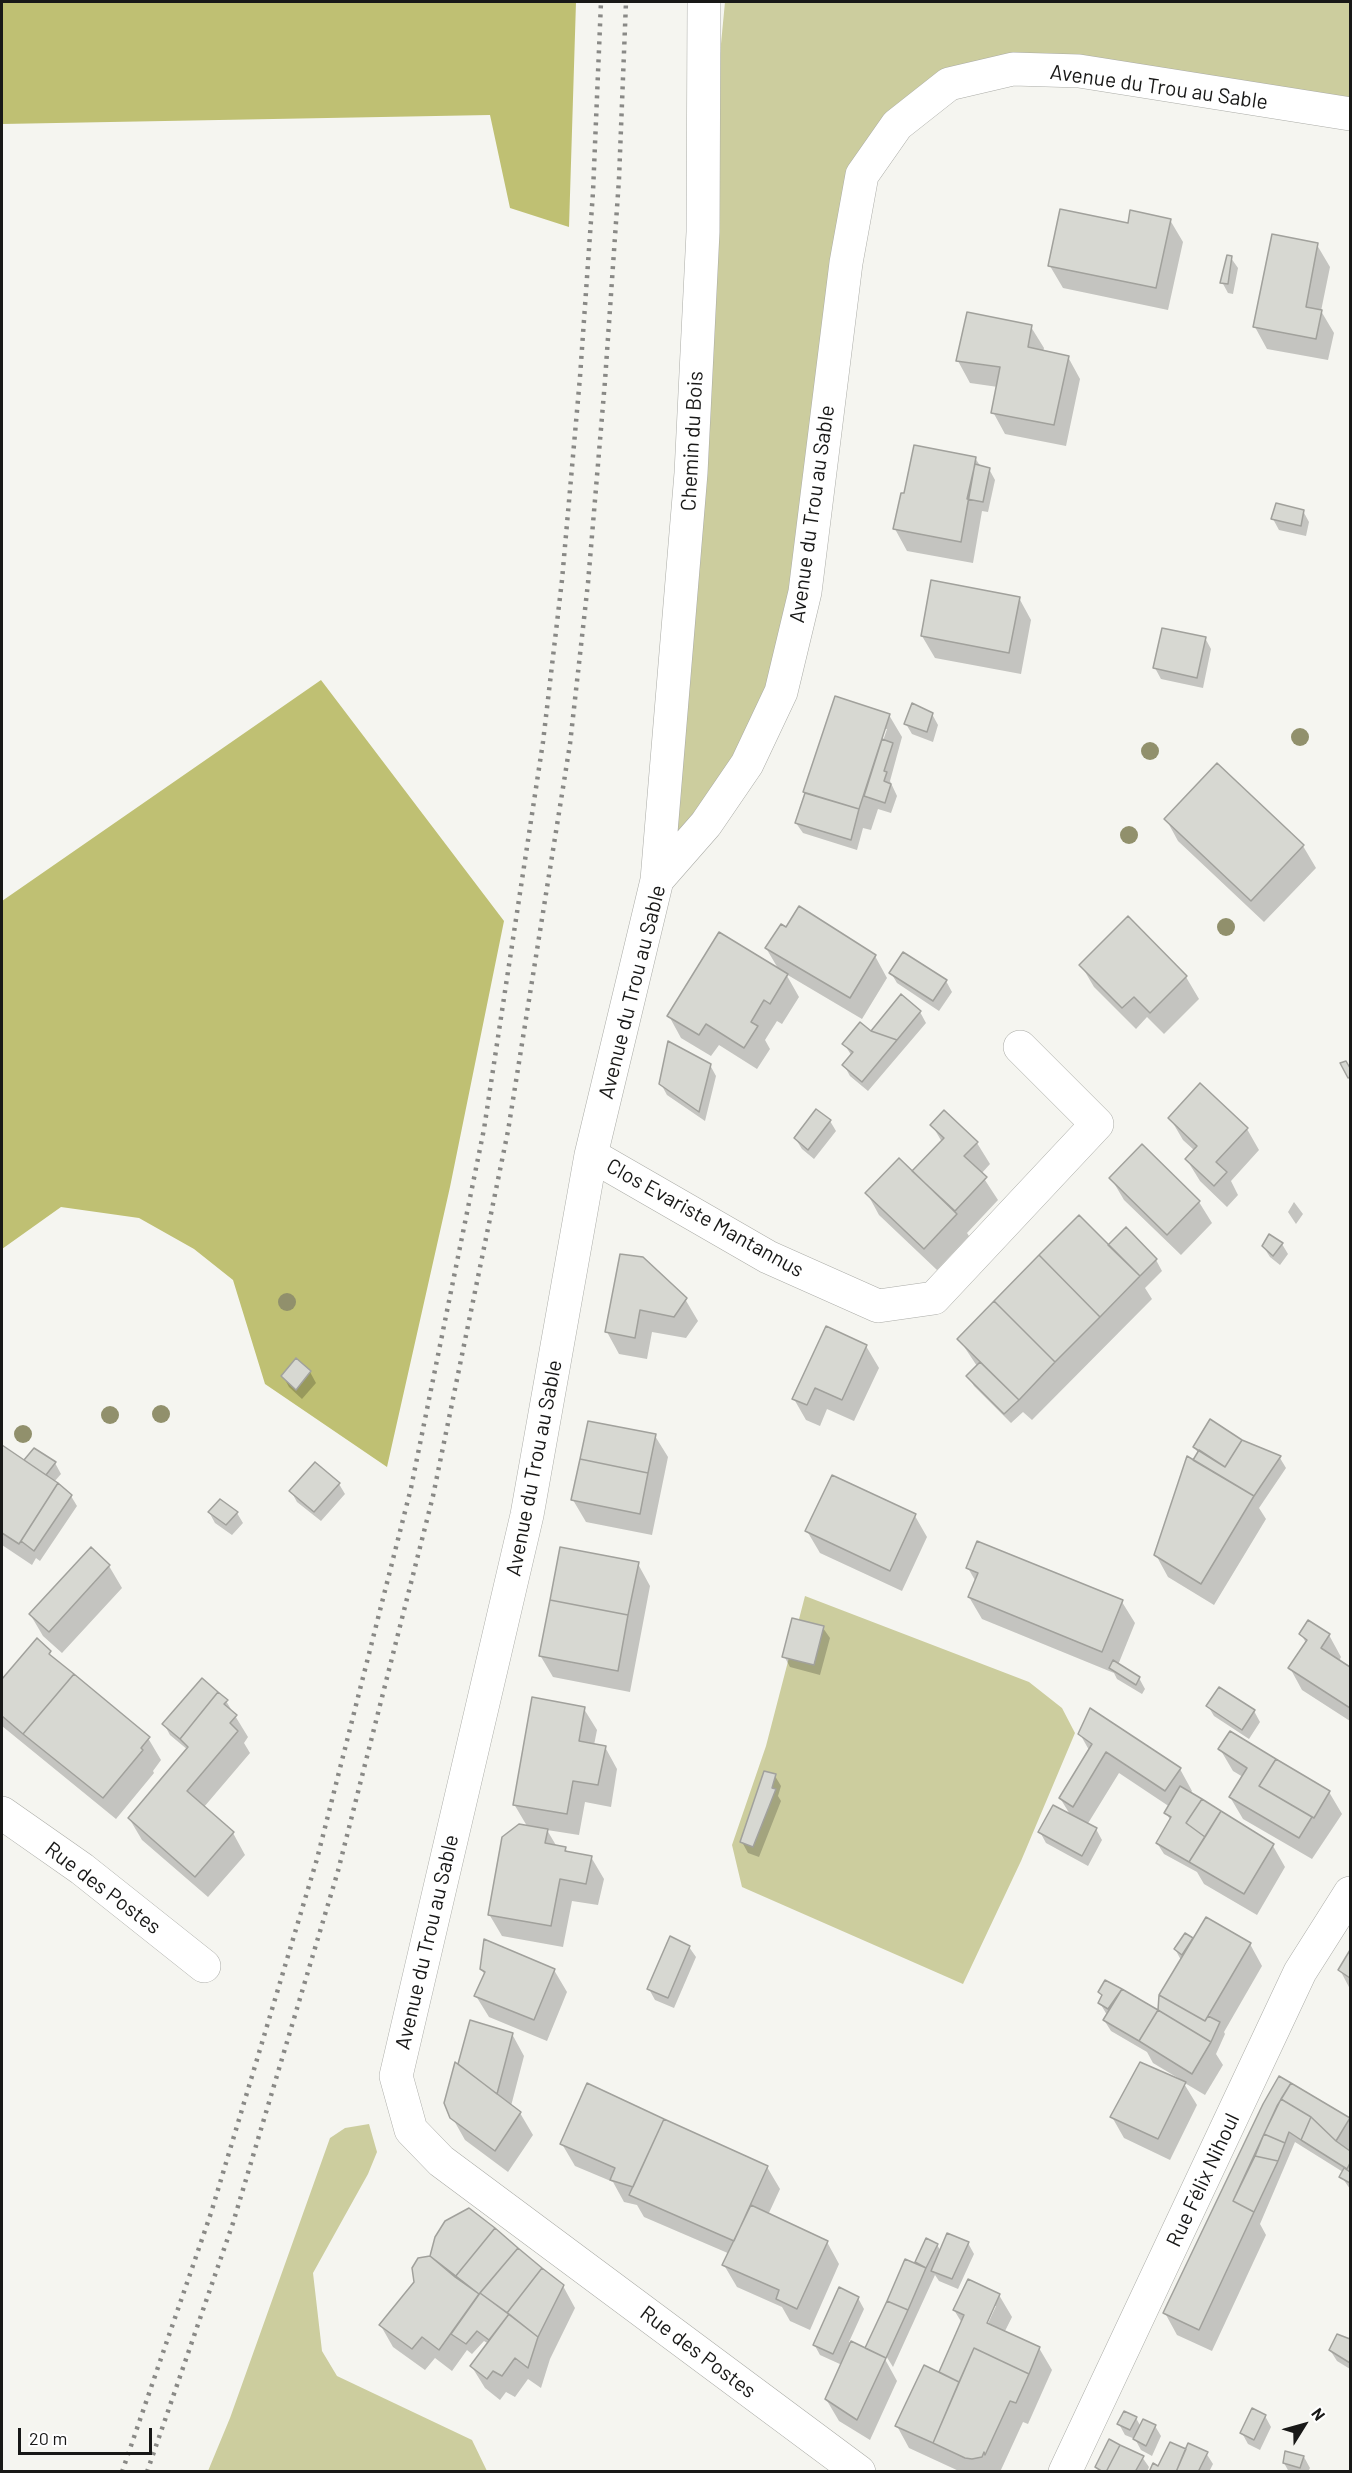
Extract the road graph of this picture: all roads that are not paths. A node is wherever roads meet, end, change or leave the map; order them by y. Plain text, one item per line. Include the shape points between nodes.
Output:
1 (704, 2) edge
2 (1350, 114) edge
3 (657, 880) junction
4 (1020, 1047) dead end
5 (591, 1155) junction
6 (2, 1813) edge
7 (1350, 1893) edge
8 (204, 1966) dead end
9 (536, 2232) joint
10 (859, 2472) edge
11 (1065, 2472) edge

1 - 3 street, Chemin du Bois via 703,232 691,473
2 - 3 street, Avenue du Trou au Sable via 1079,71 1013,69 949,84 897,125 862,175 846,263 805,592 781,692 747,764 706,824
3 - 5 street, Avenue du Trou au Sable
4 - 5 street, Clos Evariste Mantannus via 1097,1124 934,1298 878,1306 768,1257
5 - 9 street, Avenue du Trou au Sable via 527,1515 396,2076 411,2130 441,2161
6 - 8 street, Rue des Postes via 82,1869
7 - 11 street, Rue Félix Nihoul via 1300,1972
9 - 10 street, Rue des Postes

